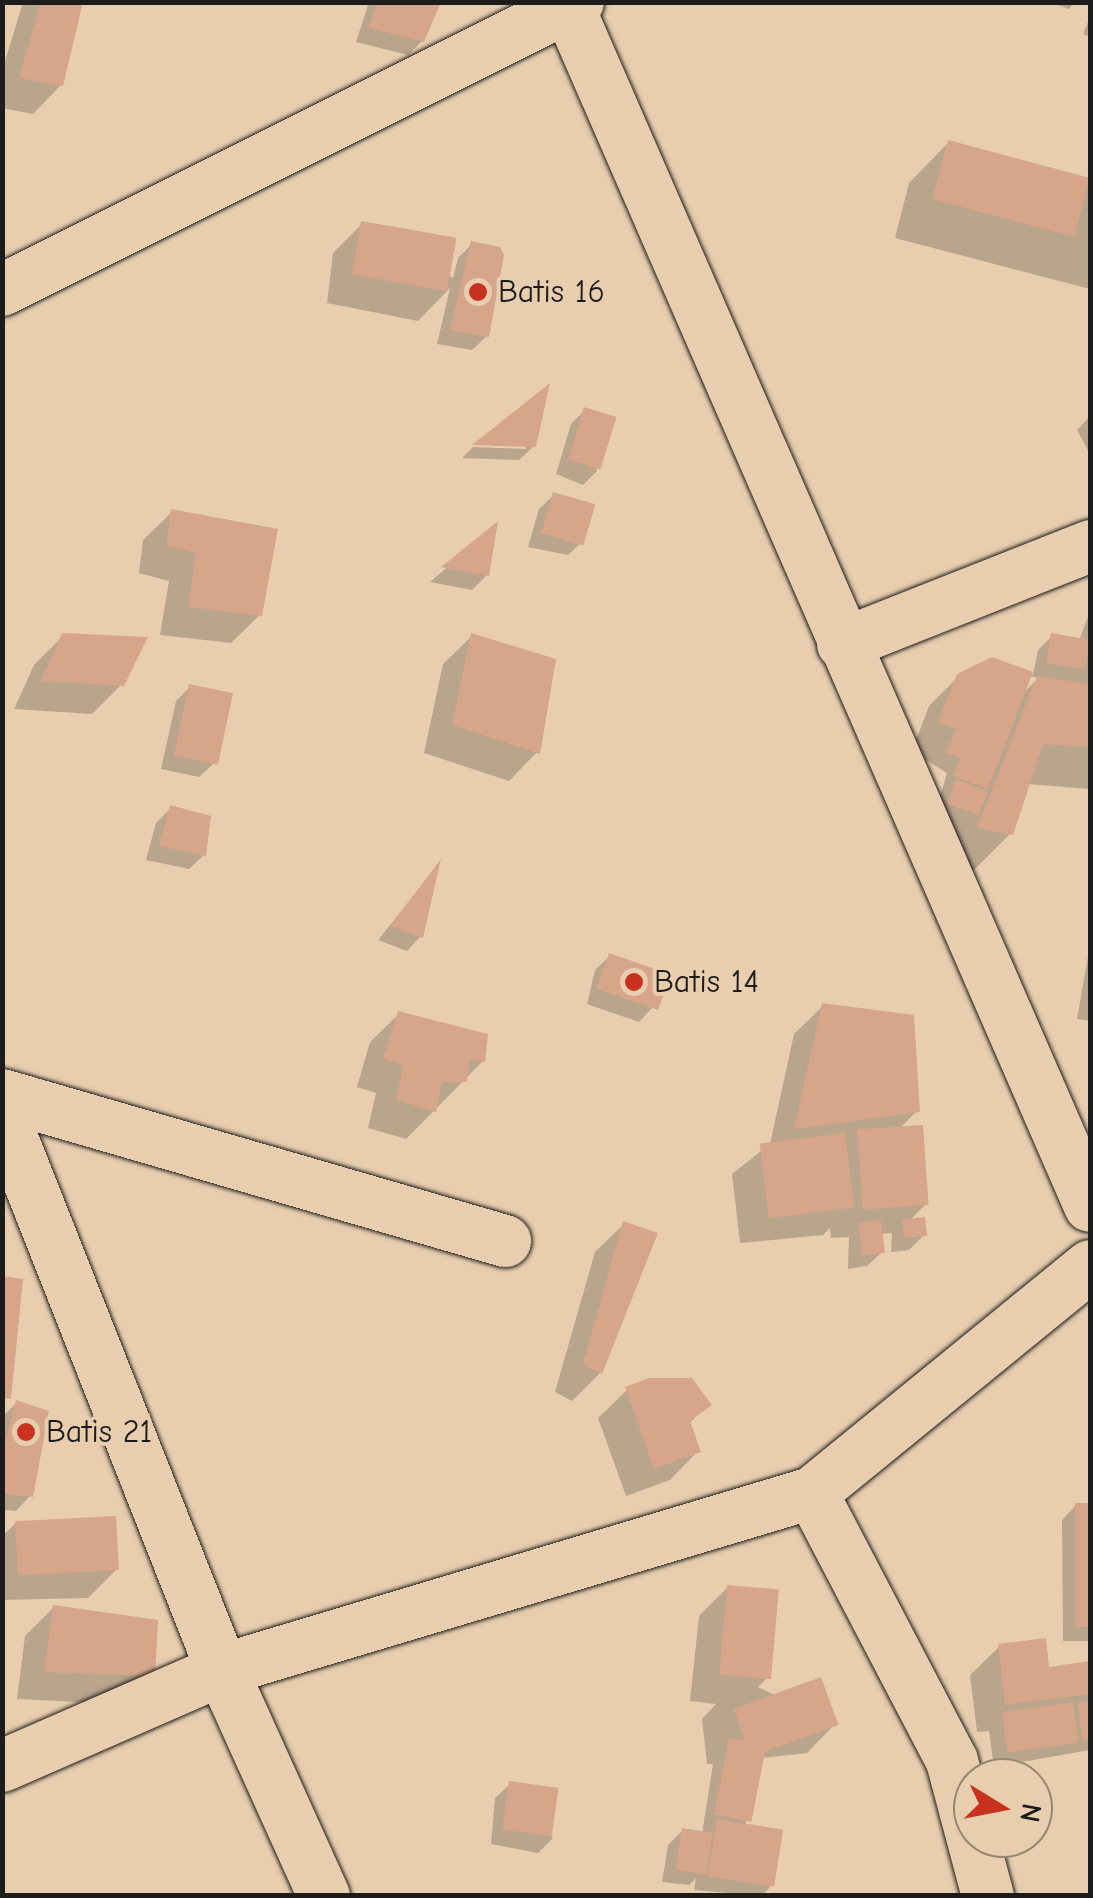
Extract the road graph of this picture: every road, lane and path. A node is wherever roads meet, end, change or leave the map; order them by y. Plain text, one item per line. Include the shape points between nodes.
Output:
1 (570, 4) edge
2 (2, 290) edge
3 (1090, 546) edge
4 (842, 644) junction
5 (2, 1095) edge
6 (2, 1113) edge
7 (1090, 1206) edge
8 (505, 1241) dead end
9 (1090, 1266) edge
10 (812, 1493) junction
11 (222, 1670) junction
12 (2, 1766) edge
13 (324, 1896) edge
14 (988, 1896) edge

1 - 2 street
1 - 4 street
3 - 4 street
4 - 7 street via 1000,986
5 - 8 street
6 - 11 street
9 - 10 street
10 - 11 street
10 - 14 street via 952,1761
11 - 12 street
11 - 13 street

